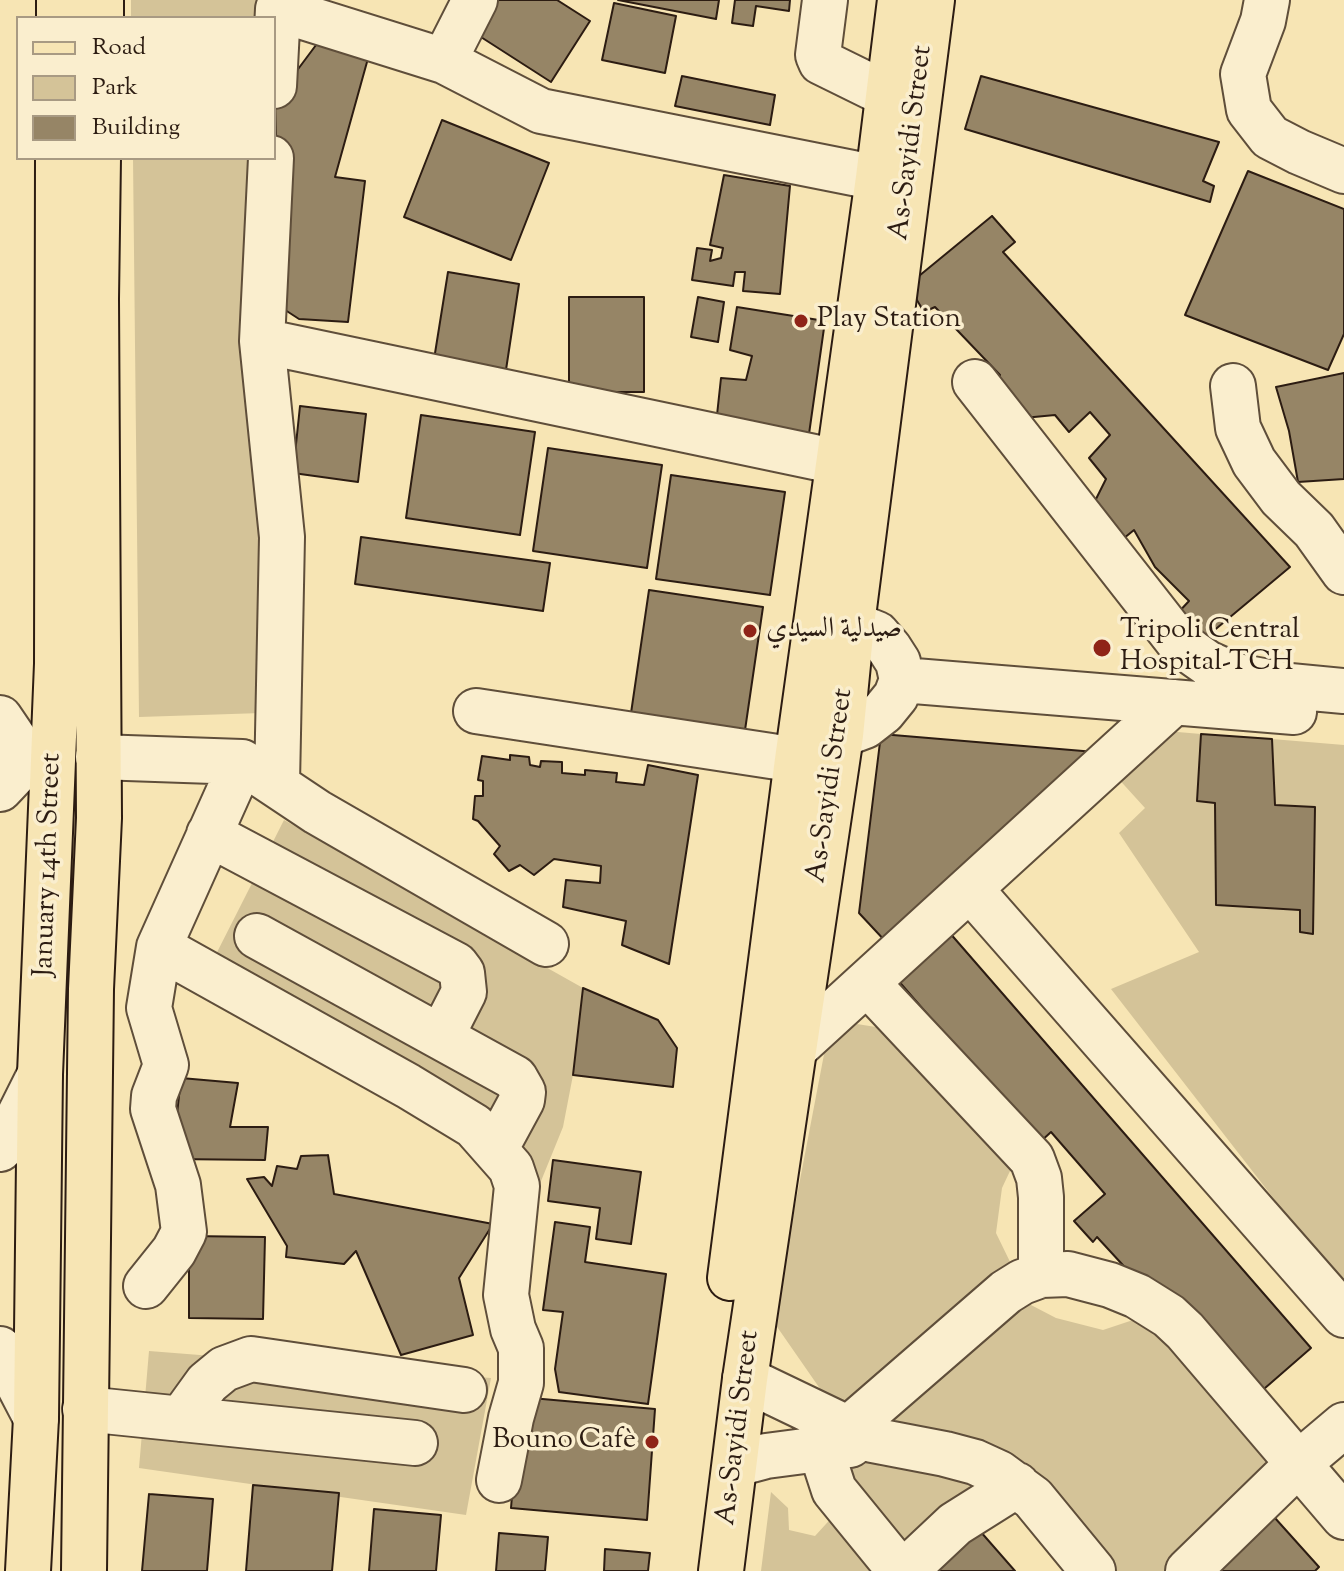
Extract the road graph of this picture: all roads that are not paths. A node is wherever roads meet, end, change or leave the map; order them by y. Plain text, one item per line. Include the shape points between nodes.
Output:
1 (475, 0) edge
2 (825, 0) edge
3 (900, 0) edge
4 (932, 0) edge
5 (1267, 0) edge
6 (279, 4) edge
7 (276, 53) edge
8 (444, 61) junction
9 (888, 95) junction
10 (58, 160) edge
11 (98, 160) edge
12 (271, 160) edge
13 (1344, 171) edge
14 (878, 178) junction
15 (262, 341) junction
16 (975, 382) dead end
17 (1233, 386) dead end
18 (838, 462) junction
19 (1344, 572) edge
20 (852, 624) junction
21 (902, 680) junction
22 (1344, 691) edge
23 (1174, 702) junction
24 (476, 711) dead end
25 (1344, 716) edge
26 (0, 718) edge
27 (841, 735) junction
28 (98, 757) junction
29 (797, 760) junction
30 (260, 772) junction
31 (0, 789) edge
32 (209, 834) junction
33 (970, 889) junction
34 (257, 936) dead end
35 (546, 944) dead end
36 (159, 947) junction
37 (867, 983) junction
38 (441, 1037) junction
39 (793, 1050) junction
40 (40, 1074) junction
41 (496, 1148) junction
42 (0, 1149) edge
43 (1041, 1275) junction
44 (146, 1286) dead end
45 (1344, 1315) edge
46 (0, 1349) edge
47 (745, 1379) junction
48 (464, 1390) dead end
49 (85, 1409) junction
50 (36, 1418) junction
51 (181, 1419) junction
52 (1344, 1425) edge
53 (847, 1439) junction
54 (415, 1443) dead end
55 (1299, 1463) junction
56 (736, 1464) junction
57 (499, 1480) dead end
58 (1017, 1485) junction
59 (1344, 1517) edge
60 (28, 1571) edge
61 (84, 1571) edge
62 (692, 1571) edge
63 (721, 1571) edge
64 (902, 1571) edge
65 (1093, 1571) edge
66 (1188, 1571) edge

1 - 8 street
2 - 9 street via 821,62
3 - 9 main road, As-Sayidi Street
4 - 20 main road, As-Sayidi Street
5 - 13 street via 1243,74 1249,110 1270,137
6 - 7 street
6 - 8 street
8 - 14 street via 541,111
9 - 14 main road, As-Sayidi Street
10 - 40 main road, January 14th Street via 57,664
11 - 28 main road, January 14th Street
12 - 15 street
14 - 18 main road, As-Sayidi Street
15 - 18 street
15 - 30 street via 282,537
16 - 22 street via 1180,644 1236,676
17 - 19 street via 1238,428 1254,462
18 - 29 main road, As-Sayidi Street
20 - 21 street via 877,634 898,662
20 - 27 main road, As-Sayidi Street
21 - 23 street
21 - 27 street via 883,712
23 - 25 street
23 - 33 street
24 - 29 street
26 - 31 street via 22,757
27 - 39 main road, As-Sayidi Street
28 - 30 street
28 - 49 main road, January 14th Street
29 - 62 main road, As-Sayidi Street
30 - 32 street
30 - 35 street via 317,812
32 - 36 street
32 - 38 street via 456,965 464,992
33 - 37 street
33 - 45 street
34 - 38 street
36 - 41 street via 408,1086 474,1126
36 - 44 street via 149,1008 166,1065 153,1109 178,1185 184,1232
37 - 39 street
37 - 43 street via 1032,1159 1041,1197
38 - 41 street via 520,1084 522,1100
39 - 47 main road, As-Sayidi Street
40 - 42 street
40 - 50 main road, January 14th Street
41 - 57 street via 517,1186 506,1295 521,1348 521,1383
43 - 53 street via 1006,1292
43 - 55 street via 1068,1274 1110,1285 1169,1316
46 - 50 street
47 - 53 street
47 - 56 main road, As-Sayidi Street
48 - 51 street via 251,1359 224,1369 207,1383
49 - 51 street
49 - 61 main road, January 14th Street
50 - 60 main road, January 14th Street
51 - 54 street
52 - 55 street
53 - 56 street
53 - 58 street via 975,1462
53 - 64 street via 834,1490
55 - 59 street
55 - 66 street
56 - 63 main road, As-Sayidi Street
58 - 64 street via 955,1524
58 - 65 street

